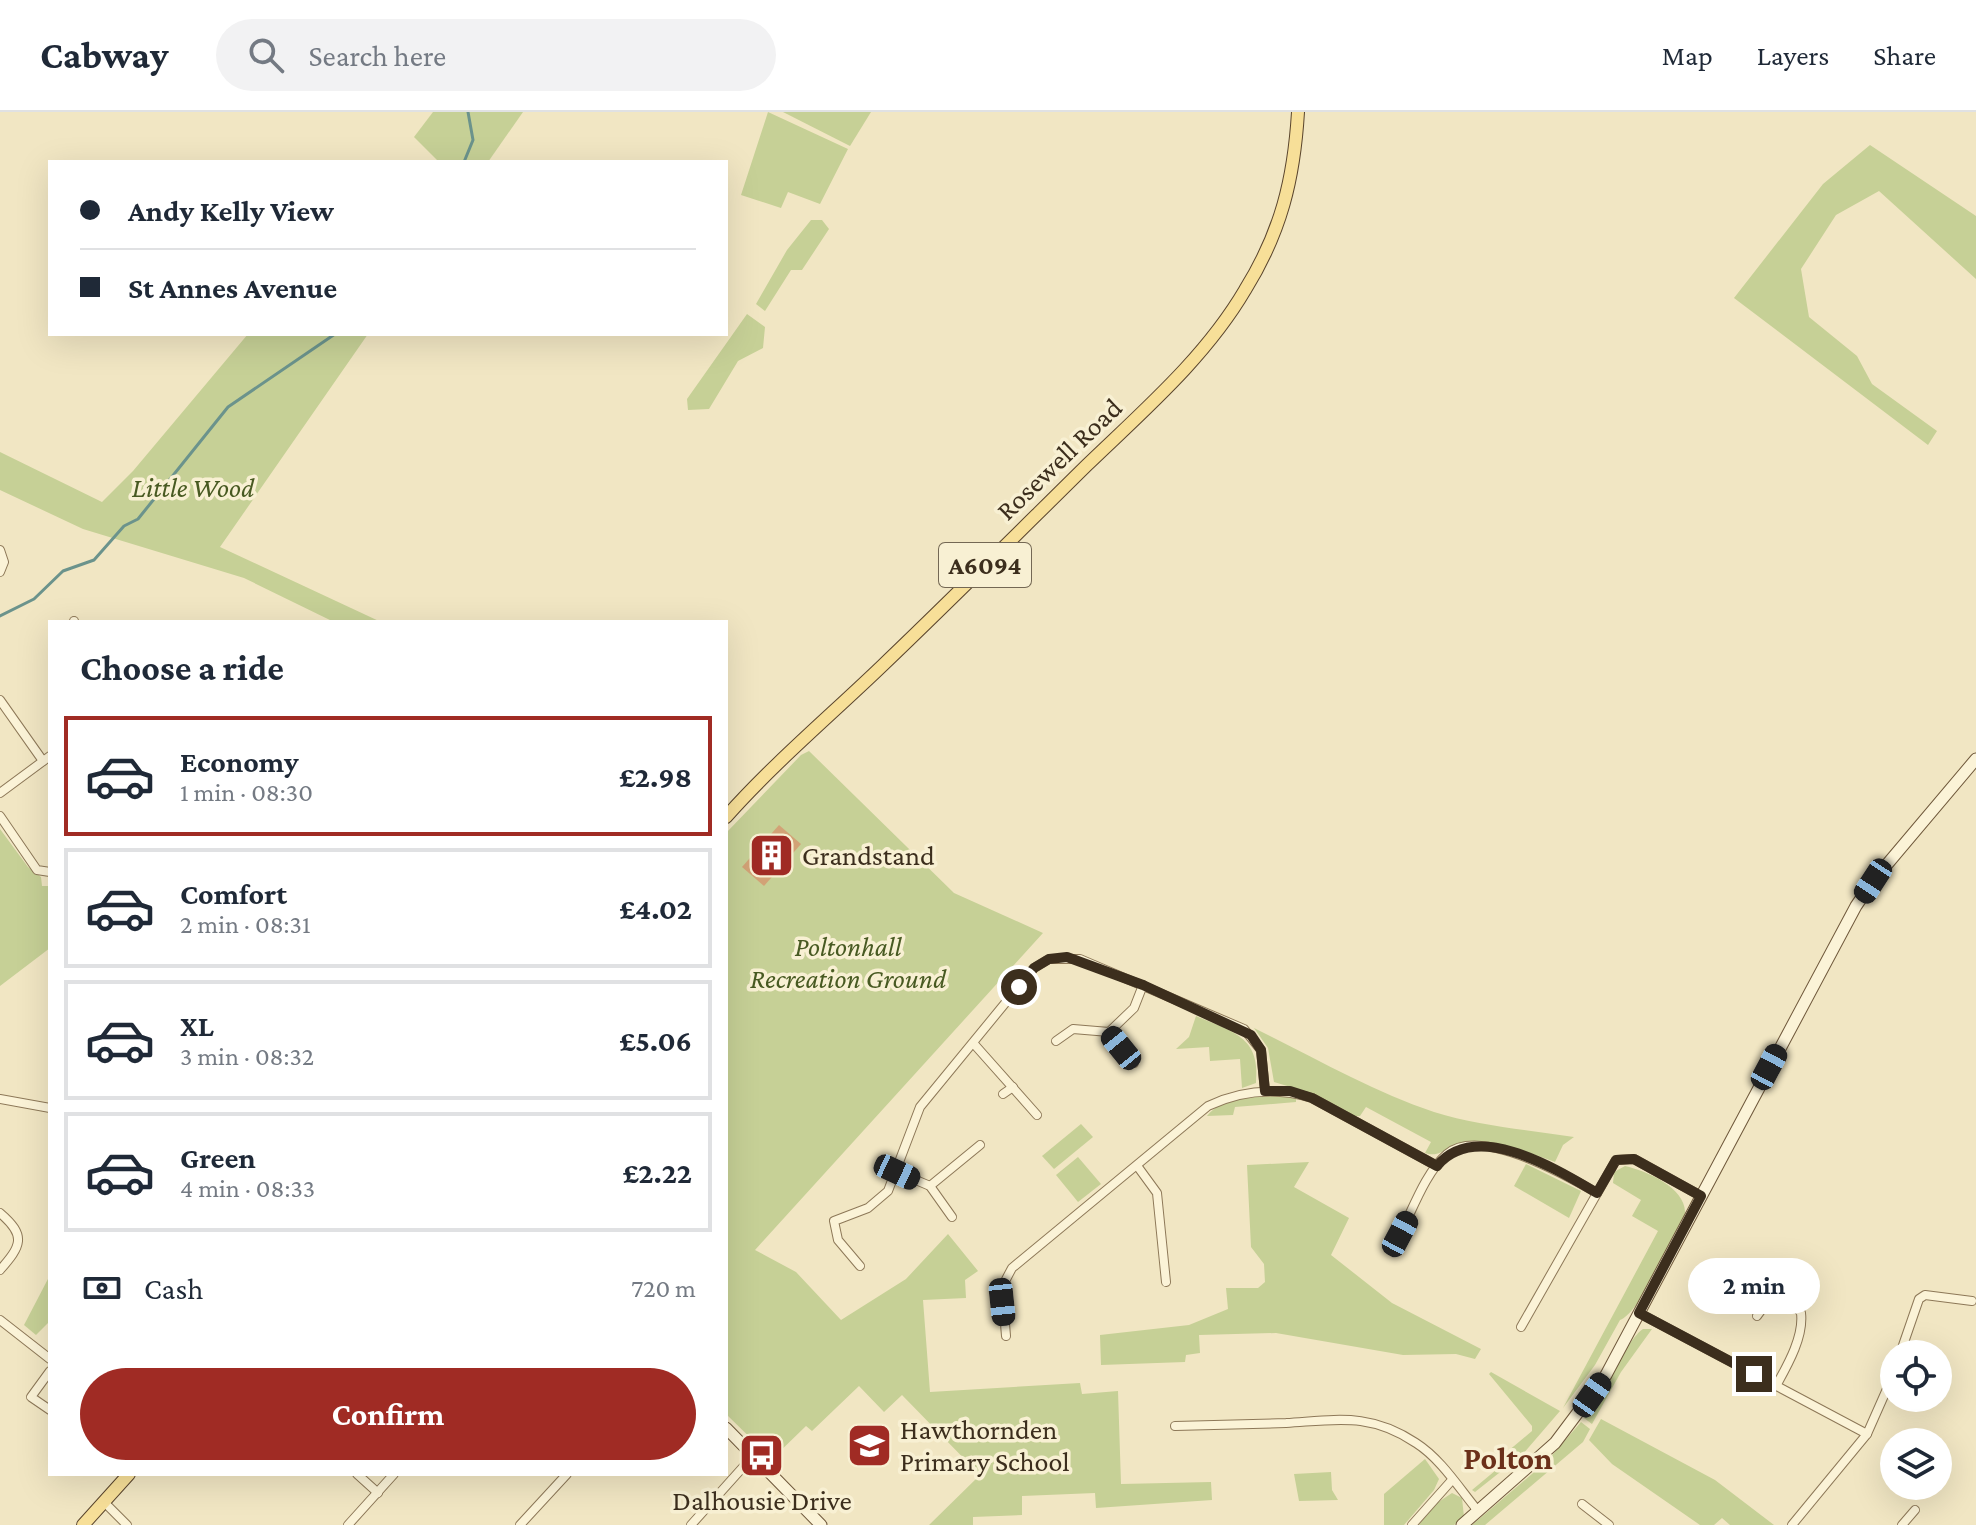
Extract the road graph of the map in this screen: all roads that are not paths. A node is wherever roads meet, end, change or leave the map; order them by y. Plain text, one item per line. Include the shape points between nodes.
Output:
1 (1298, 112) edge
2 (0, 550) edge
3 (0, 572) edge
4 (2, 706) edge
5 (46, 758) edge
6 (1976, 759) edge
7 (0, 793) edge
8 (728, 815) edge
9 (0, 816) edge
10 (48, 872) edge
11 (1143, 985) junction
12 (1109, 1032) junction
13 (1056, 1041) dead end
14 (974, 1044) junction
15 (1134, 1063) dead end
16 (1013, 1087) junction
17 (1265, 1091) junction
18 (1003, 1094) dead end
19 (0, 1099) edge
20 (48, 1108) edge
21 (1037, 1115) dead end
22 (980, 1145) dead end
23 (1437, 1166) junction
24 (1138, 1167) junction
25 (897, 1172) junction
26 (930, 1186) junction
27 (1597, 1193) junction
28 (1701, 1196) junction
29 (0, 1213) edge
30 (952, 1217) dead end
31 (1400, 1234) dead end
32 (860, 1266) dead end
33 (0, 1270) edge
34 (1166, 1282) dead end
35 (1972, 1301) dead end
36 (1639, 1313) junction
37 (1757, 1316) dead end
38 (0, 1320) edge
39 (1521, 1327) dead end
40 (1006, 1336) dead end
41 (1905, 1340) edge
42 (48, 1357) edge
43 (48, 1374) edge
44 (1776, 1386) junction
45 (1880, 1405) edge
46 (48, 1409) edge
47 (1175, 1426) dead end
48 (728, 1430) edge
49 (1867, 1434) junction
50 (753, 1456) junction
51 (127, 1476) edge
52 (359, 1476) edge
53 (392, 1476) edge
54 (565, 1476) edge
55 (1452, 1480) junction
56 (378, 1493) junction
57 (104, 1502) junction
58 (1582, 1504) dead end
59 (1915, 1510) dead end
60 (1478, 1511) junction
61 (83, 1525) edge
62 (127, 1525) edge
63 (348, 1525) edge
64 (520, 1525) edge
65 (691, 1525) edge
66 (821, 1525) edge
67 (1412, 1525) edge
68 (1462, 1525) edge
69 (1609, 1525) edge
70 (1792, 1525) edge
71 (1902, 1525) edge

1 - 8 main road, Rosewell Road / A6094 via 1295,165 1286,201 1251,280 1217,332
2 - 3 street
4 - 5 street
5 - 7 street
6 - 28 street via 1856,906
9 - 10 street via 37,870
11 - 12 street via 1134,1008
11 - 14 street via 1080,959 1049,959 1034,968
11 - 17 street via 1251,1035 1261,1050
12 - 13 street via 1073,1029
12 - 15 street
14 - 16 street
14 - 25 street via 920,1107
16 - 18 street
16 - 21 street
17 - 23 street via 1312,1098
17 - 24 street via 1235,1094 1208,1106
19 - 20 street
22 - 26 street
23 - 27 street via 1461,1147 1510,1151
23 - 31 street
24 - 34 street via 1157,1193
24 - 40 street via 1012,1268 1002,1287
25 - 26 street
25 - 32 street via 888,1191 868,1208 834,1221 838,1240
26 - 30 street
27 - 28 street via 1613,1165 1628,1158
27 - 39 street
28 - 36 street
29 - 33 street via 15,1226 18,1240
35 - 41 street via 1925,1295
36 - 44 street
36 - 60 street via 1577,1416 1539,1459
37 - 44 street via 1778,1300 1795,1305 1801,1313
38 - 42 street
43 - 46 street via 31,1397
44 - 49 street
45 - 49 street
47 - 55 street via 1361,1421 1418,1444
48 - 50 street
49 - 70 street
50 - 65 street
50 - 66 street
51 - 57 main road
52 - 56 street
53 - 56 street
54 - 64 street
55 - 60 street
55 - 67 street
56 - 63 street
57 - 61 main road
57 - 62 street
58 - 69 street
59 - 71 street
60 - 68 street

